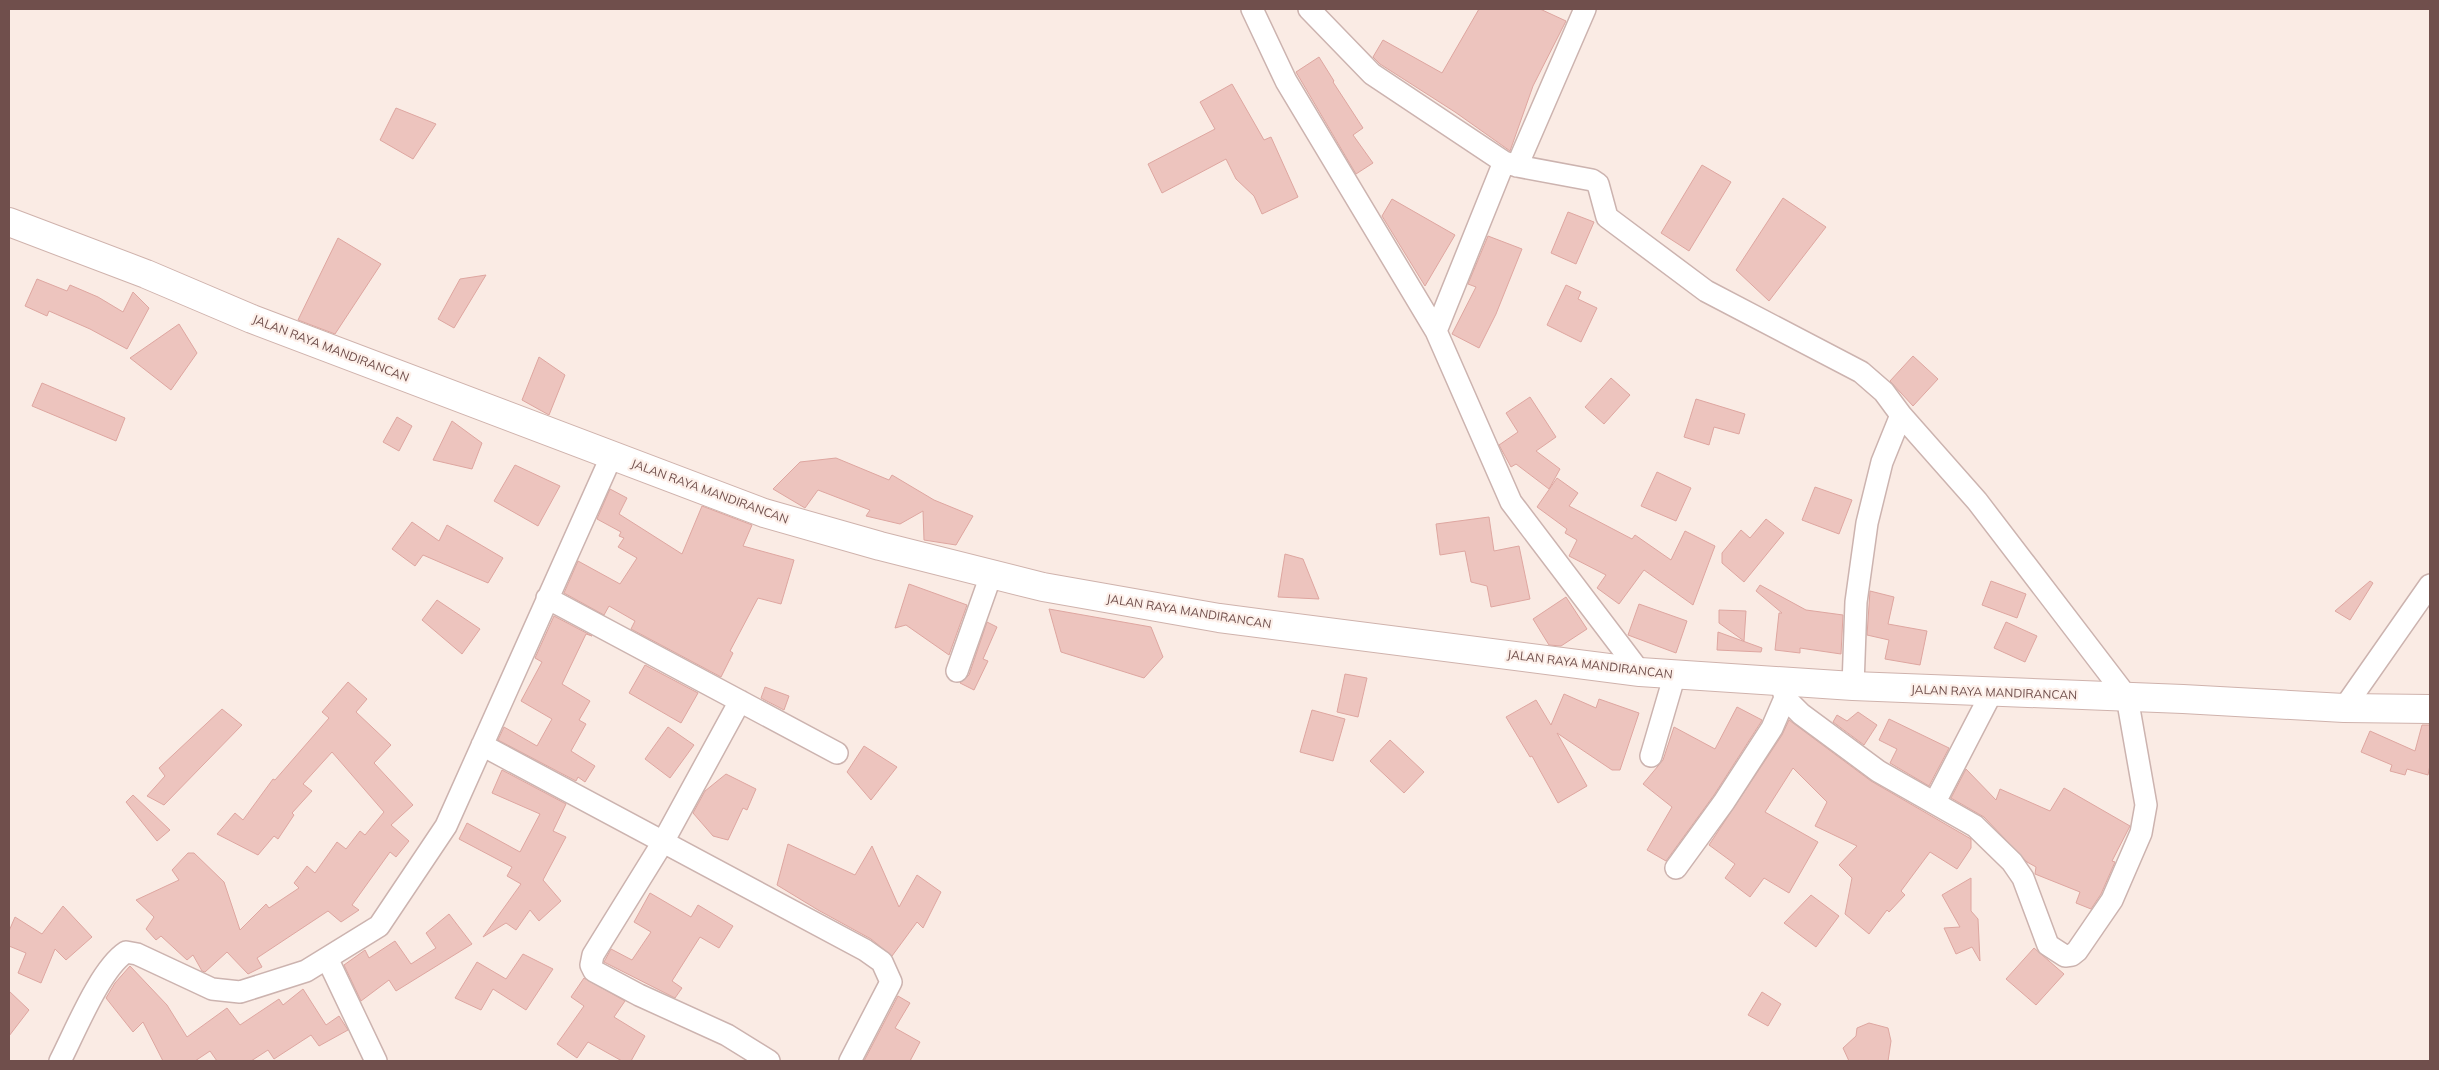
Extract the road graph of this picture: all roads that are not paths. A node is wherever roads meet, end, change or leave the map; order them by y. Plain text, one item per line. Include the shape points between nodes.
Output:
1 (1308, 9) edge
2 (1585, 9) edge
3 (1255, 10) edge
4 (1511, 164) junction
5 (9, 222) edge
6 (1436, 331) junction
7 (1901, 416) junction
8 (612, 455) junction
9 (991, 575) junction
10 (2430, 585) edge
11 (547, 598) junction
12 (956, 671) dead end
13 (1640, 672) junction
14 (1675, 674) junction
15 (1853, 686) junction
16 (1783, 690) junction
17 (1992, 692) junction
18 (2127, 698) junction
19 (740, 701) junction
20 (2344, 708) junction
21 (2430, 709) edge
22 (482, 745) junction
23 (837, 753) dead end
24 (1650, 756) dead end
25 (1935, 802) junction
26 (664, 842) junction
27 (1676, 868) dead end
28 (327, 958) junction
29 (60, 1061) edge
30 (376, 1061) edge
31 (769, 1061) edge
32 (850, 1061) edge

1 - 4 street via 1372,74
2 - 4 street
3 - 6 street via 1286,81
4 - 6 street
4 - 7 street via 1592,180 1598,184 1607,217 1616,226 1706,291 1861,372 1884,392
5 - 8 street, JALAN RAYA MANDIRANCAN
6 - 13 street via 1511,502
7 - 15 street via 1882,462 1867,523 1856,602
7 - 18 street via 1977,501
8 - 9 street, JALAN RAYA MANDIRANCAN via 764,513
8 - 11 street
9 - 12 street
9 - 13 street, JALAN RAYA MANDIRANCAN via 1043,588 1219,618
10 - 20 street
11 - 19 street
11 - 22 street
13 - 14 street, JALAN RAYA MANDIRANCAN
14 - 16 street, JALAN RAYA MANDIRANCAN
14 - 24 street
15 - 16 street, JALAN RAYA MANDIRANCAN
15 - 17 street, JALAN RAYA MANDIRANCAN
16 - 25 street via 1801,714 1878,771
16 - 27 street via 1772,728
17 - 18 street, JALAN RAYA MANDIRANCAN
17 - 25 street
18 - 20 street, JALAN RAYA MANDIRANCAN
18 - 25 street via 2146,805 2141,833 2112,900 2072,955 2065,956 2048,946 2023,878 2012,862 1975,826
19 - 23 street
19 - 26 street
20 - 21 street, JALAN RAYA MANDIRANCAN
22 - 26 street
22 - 28 street via 446,826 379,926
26 - 31 street via 593,955 590,965 594,971 727,1035
26 - 32 street via 882,962 891,982
28 - 29 street via 306,972 240,992 212,989 137,954 126,952 117,958 104,976
28 - 30 street

